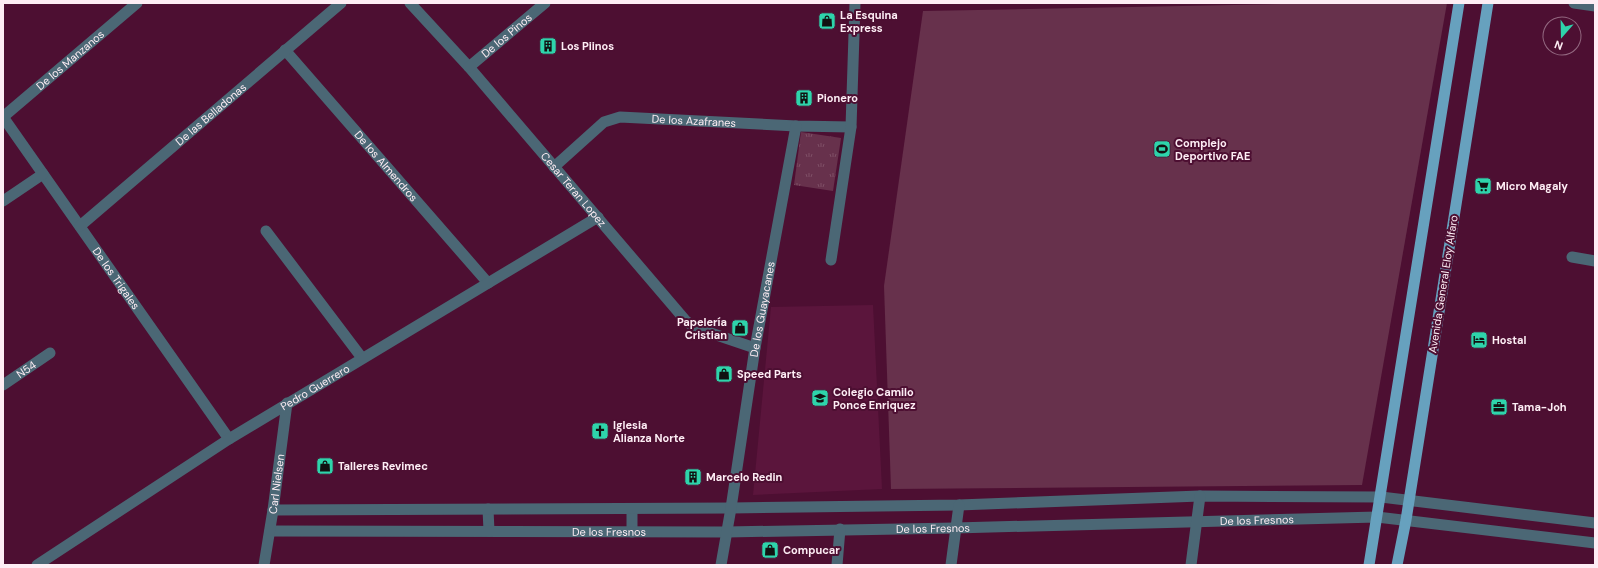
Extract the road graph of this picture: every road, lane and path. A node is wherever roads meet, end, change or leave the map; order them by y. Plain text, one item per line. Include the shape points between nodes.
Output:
1 (136, 3) edge
2 (341, 3) edge
3 (410, 3) edge
4 (545, 3) edge
5 (855, 3) edge
6 (1459, 3) edge
7 (1488, 3) edge
8 (1574, 3) edge
9 (1595, 6) edge
10 (284, 50) junction
11 (468, 67) junction
12 (3, 117) edge
13 (796, 126) junction
14 (852, 127) junction
15 (554, 167) junction
16 (43, 174) junction
17 (3, 201) edge
18 (598, 217) junction
19 (80, 226) junction
20 (266, 231) dead end
21 (1572, 257) dead end
22 (831, 260) dead end
23 (1595, 261) edge
24 (488, 283) junction
25 (755, 348) junction
26 (50, 353) dead end
27 (362, 358) junction
28 (3, 385) edge
29 (287, 403) junction
30 (229, 439) junction
31 (1200, 496) junction
32 (1381, 497) junction
33 (1409, 500) junction
34 (959, 505) junction
35 (731, 508) junction
36 (488, 509) junction
37 (632, 509) junction
38 (273, 510) junction
39 (1377, 517) junction
40 (1406, 520) junction
41 (1198, 521) junction
42 (1595, 523) edge
43 (955, 528) junction
44 (840, 529) junction
45 (270, 531) junction
46 (489, 531) junction
47 (632, 532) junction
48 (727, 532) junction
49 (1595, 543) edge
50 (37, 565) edge
51 (264, 565) edge
52 (720, 565) edge
53 (837, 565) edge
54 (951, 565) edge
55 (1191, 565) edge
56 (1369, 565) edge
57 (1397, 565) edge

1 - 12 street, De los Manzanos
2 - 10 street, De las Belladonas
3 - 11 street, Cesar Teran Lopez
4 - 11 street, De los Pinos
5 - 14 street
6 - 32 main road
7 - 33 main road, Avenida General Eloy Alfaro
8 - 9 street
10 - 19 street, De las Belladonas
10 - 24 street, De los Almendros
11 - 15 street, Cesar Teran Lopez
12 - 16 street, De los Trigales
13 - 14 street, De los Azafranes
13 - 15 street, De los Azafranes via 620,116 604,122
13 - 25 street, De los Guayacanes
14 - 22 street
15 - 18 street, Cesar Teran Lopez
16 - 17 street
16 - 19 street, De los Trigales
18 - 24 street, Pedro Guerrero
18 - 25 street, Cesar Teran Lopez via 686,321 696,328
19 - 30 street, De los Trigales
20 - 27 street
21 - 23 street
24 - 27 street, Pedro Guerrero
25 - 35 street, De los Guayacanes
26 - 28 street, N54
27 - 29 street, Pedro Guerrero
29 - 30 street, Pedro Guerrero
29 - 38 street, Carl Nielsen
30 - 50 street, Pedro Guerrero
31 - 32 street, De los Fresnos
31 - 34 street, De los Fresnos
31 - 41 street
32 - 33 street, De los Fresnos
32 - 39 main road
33 - 40 main road, Avenida General Eloy Alfaro
33 - 42 street, De los Fresnos
34 - 35 street, De los Fresnos
34 - 43 street
35 - 37 street, De los Fresnos
35 - 48 street, De los Guayacanes
36 - 37 street, De los Fresnos
36 - 38 street, De los Fresnos
36 - 46 street
37 - 47 street
38 - 45 street, Carl Nielsen
39 - 40 street, De los Fresnos
39 - 41 street, De los Fresnos
39 - 56 main road
40 - 49 street, De los Fresnos
40 - 57 main road, Avenida General Eloy Alfaro
41 - 43 street, De los Fresnos
41 - 55 street
43 - 44 street, De los Fresnos
43 - 54 street
44 - 48 street, De los Fresnos
44 - 53 street
45 - 46 street, De los Fresnos
45 - 51 street, Carl Nielsen
46 - 47 street, De los Fresnos
47 - 48 street, De los Fresnos
48 - 52 street, De los Guayacanes

